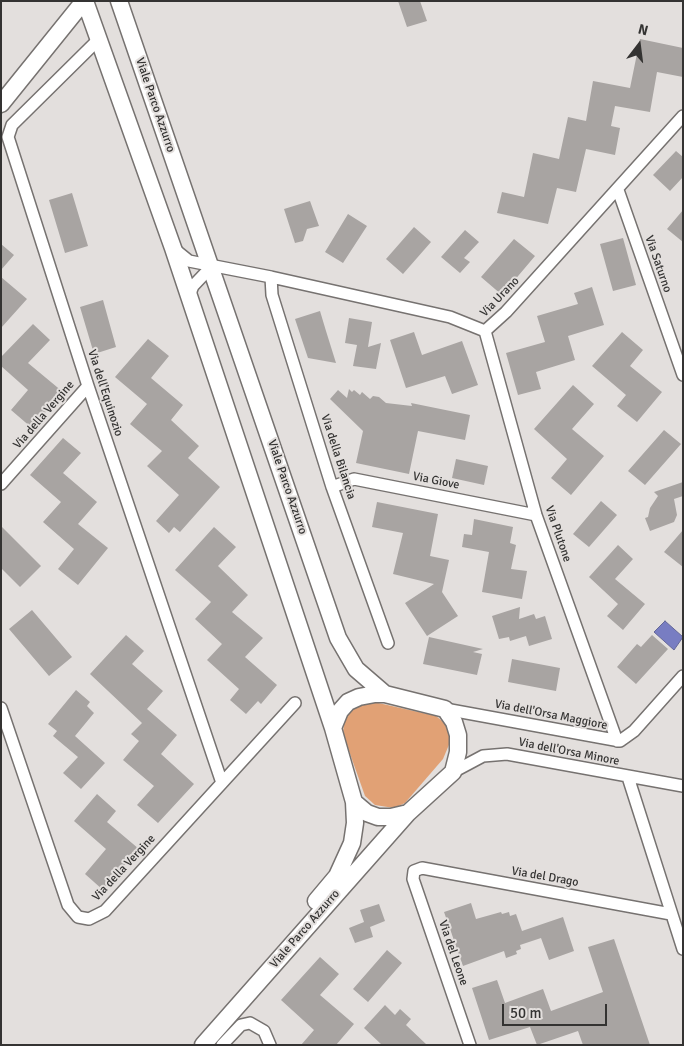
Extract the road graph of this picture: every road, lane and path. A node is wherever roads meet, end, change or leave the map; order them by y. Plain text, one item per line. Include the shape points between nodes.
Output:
1 (84, 1) edge
2 (119, 1) edge
3 (98, 40) junction
4 (1, 104) edge
5 (683, 116) edge
6 (618, 190) junction
7 (173, 248) junction
8 (212, 266) junction
9 (271, 277) junction
10 (188, 296) junction
11 (485, 331) junction
12 (683, 375) edge
13 (88, 386) junction
14 (1, 484) edge
15 (332, 487) junction
16 (536, 515) junction
17 (388, 643) dead end
18 (683, 676) edge
19 (385, 694) junction
20 (295, 703) dead end
21 (1, 708) edge
22 (446, 708) junction
23 (333, 728) junction
24 (617, 741) junction
25 (453, 772) junction
26 (628, 777) junction
27 (222, 783) junction
28 (683, 786) edge
29 (354, 802) junction
30 (408, 813) junction
31 (414, 870) joint
32 (671, 914) junction
33 (683, 949) edge
34 (192, 1045) edge
35 (203, 1045) edge
36 (222, 1045) edge
37 (270, 1045) edge
38 (470, 1045) edge

1 - 3 street, Viale Parco Azzurro
1 - 4 street
2 - 8 street, Viale Parco Azzurro
3 - 7 street, Viale Parco Azzurro
3 - 13 street, Via dell'Equinozio via 12,125 8,138
5 - 6 street, Via Urano
6 - 11 street, Via Urano
6 - 12 street, Via Saturno
7 - 8 street via 189,261
7 - 10 street, Viale Parco Azzurro
8 - 9 street, Via Urano
8 - 10 street
8 - 19 street, Viale Parco Azzurro via 338,638 356,670
9 - 11 street, Via Urano via 450,317
9 - 15 street, Via della Bilancia via 272,296
10 - 23 street, Viale Parco Azzurro
11 - 16 street, Via Plutone
13 - 14 street, Via della Vergine
13 - 27 street, Via dell'Equinozio
15 - 16 street, Via Giove via 354,479
15 - 17 street, Via della Bilancia
16 - 24 street, Via Plutone
18 - 24 street, Via dell'Orsa Maggiore via 625,739
19 - 22 street, Viale Parco Azzurro
19 - 23 street, Viale Parco Azzurro via 351,700 340,711
20 - 27 street, Via della Vergine
21 - 27 street, Via della Vergine via 68,905 80,918 92,918 104,911
22 - 24 street, Via dell'Orsa Maggiore
22 - 25 street via 458,735
23 - 29 street, Viale Parco Azzurro
25 - 26 street, Via dell'Orsa Minore via 483,756 507,754
25 - 30 street, Viale Parco Azzurro
26 - 28 street, Via dell'Orsa Minore
26 - 32 street
29 - 30 street via 378,817 391,818
29 - 34 street, Viale Parco Azzurro via 352,843 337,876
30 - 35 street, Viale Parco Azzurro
31 - 32 street, Via del Drago via 422,868
31 - 38 street, Via del Leone via 413,879
32 - 33 street
36 - 37 street via 241,1025 250,1023 264,1031

